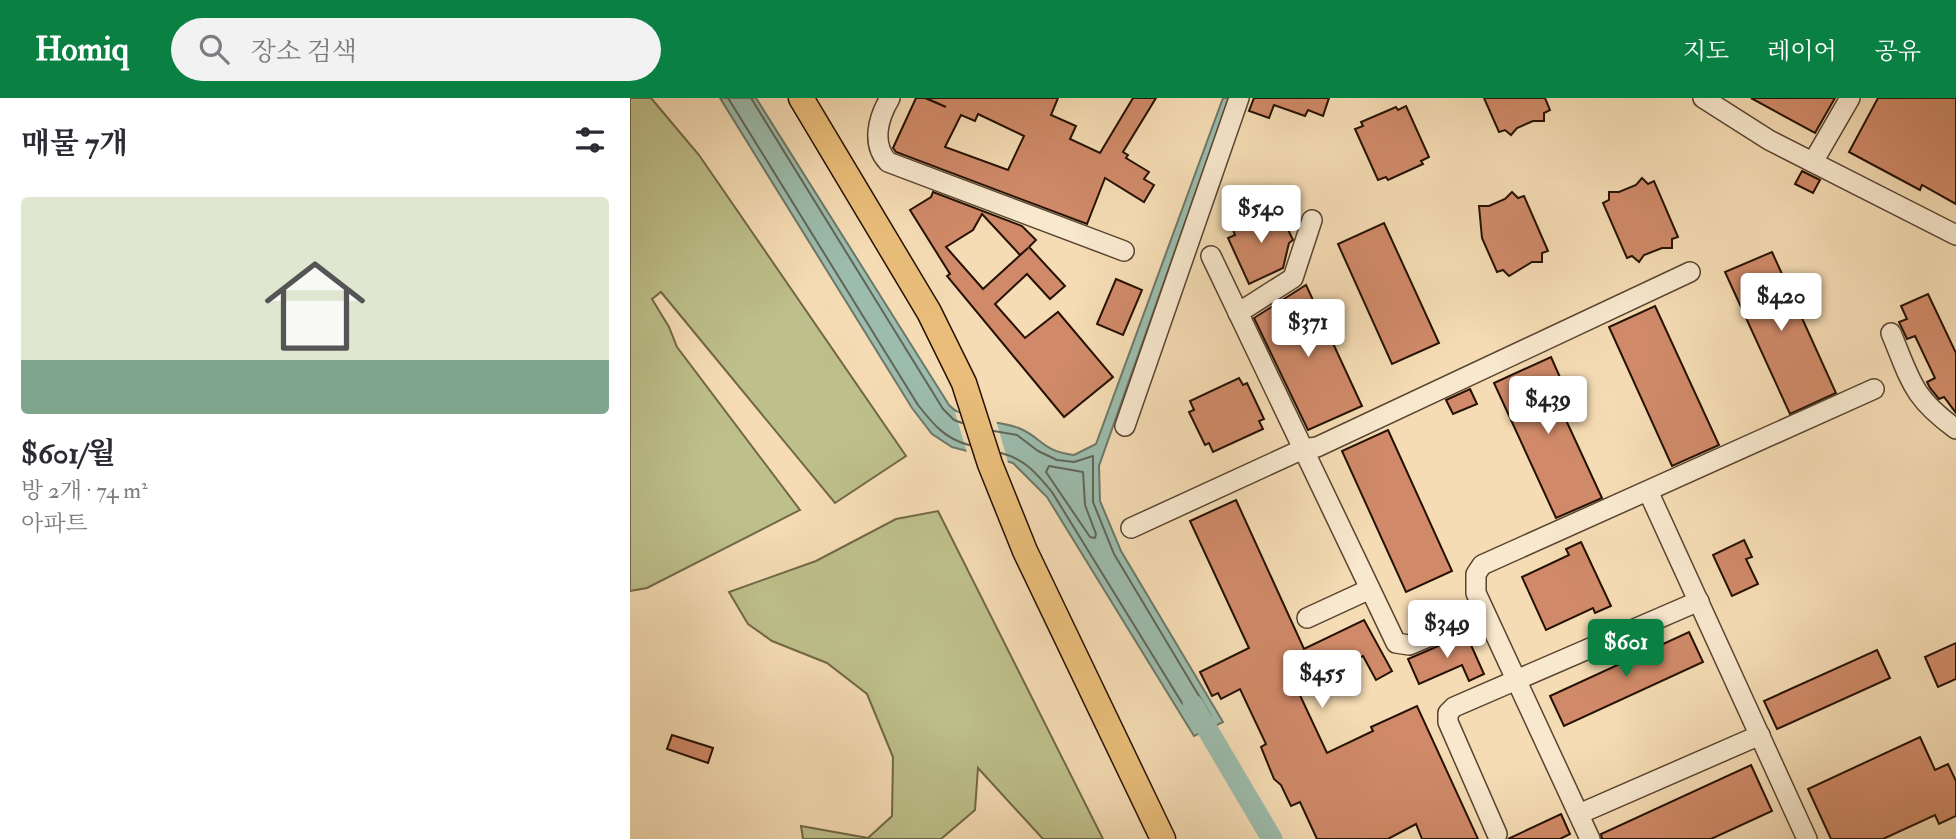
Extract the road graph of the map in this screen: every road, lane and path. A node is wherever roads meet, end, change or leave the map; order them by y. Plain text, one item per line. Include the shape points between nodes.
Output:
1 (801, 98) edge
2 (890, 98) edge
3 (1239, 98) edge
4 (1703, 98) edge
5 (1850, 98) edge
6 (1813, 162) junction
7 (1312, 220) dead end
8 (1956, 235) edge
9 (1124, 251) dead end
10 (1211, 256) dead end
11 (1690, 272) dead end
12 (1238, 313) junction
13 (1891, 333) dead end
14 (1874, 388) dead end
15 (1125, 426) dead end
16 (1956, 429) edge
17 (1303, 449) junction
18 (1648, 491) junction
19 (1131, 528) dead end
20 (1370, 589) junction
21 (1699, 601) junction
22 (1485, 613) junction
23 (1307, 618) dead end
24 (1517, 680) junction
25 (1760, 735) junction
26 (1579, 814) junction
27 (1497, 834) dead end
28 (1163, 839) edge
29 (1590, 839) edge
30 (1807, 839) edge

1 - 28 main road via 929,312 964,383 990,464 1035,573
2 - 9 street via 877,137 878,152 888,162
3 - 15 street
4 - 6 street
5 - 6 street
6 - 8 street
7 - 12 street via 1293,278
10 - 12 street
11 - 17 street via 1317,447
12 - 17 street
13 - 16 street via 1917,395 1928,410
14 - 18 street
17 - 19 street
17 - 20 street
18 - 21 street
18 - 22 street via 1482,565 1474,584
20 - 22 street via 1395,643 1402,646
20 - 23 street
21 - 24 street
21 - 25 street
22 - 24 street
24 - 26 street
24 - 27 street via 1448,713
25 - 26 street
25 - 30 street
26 - 29 street

